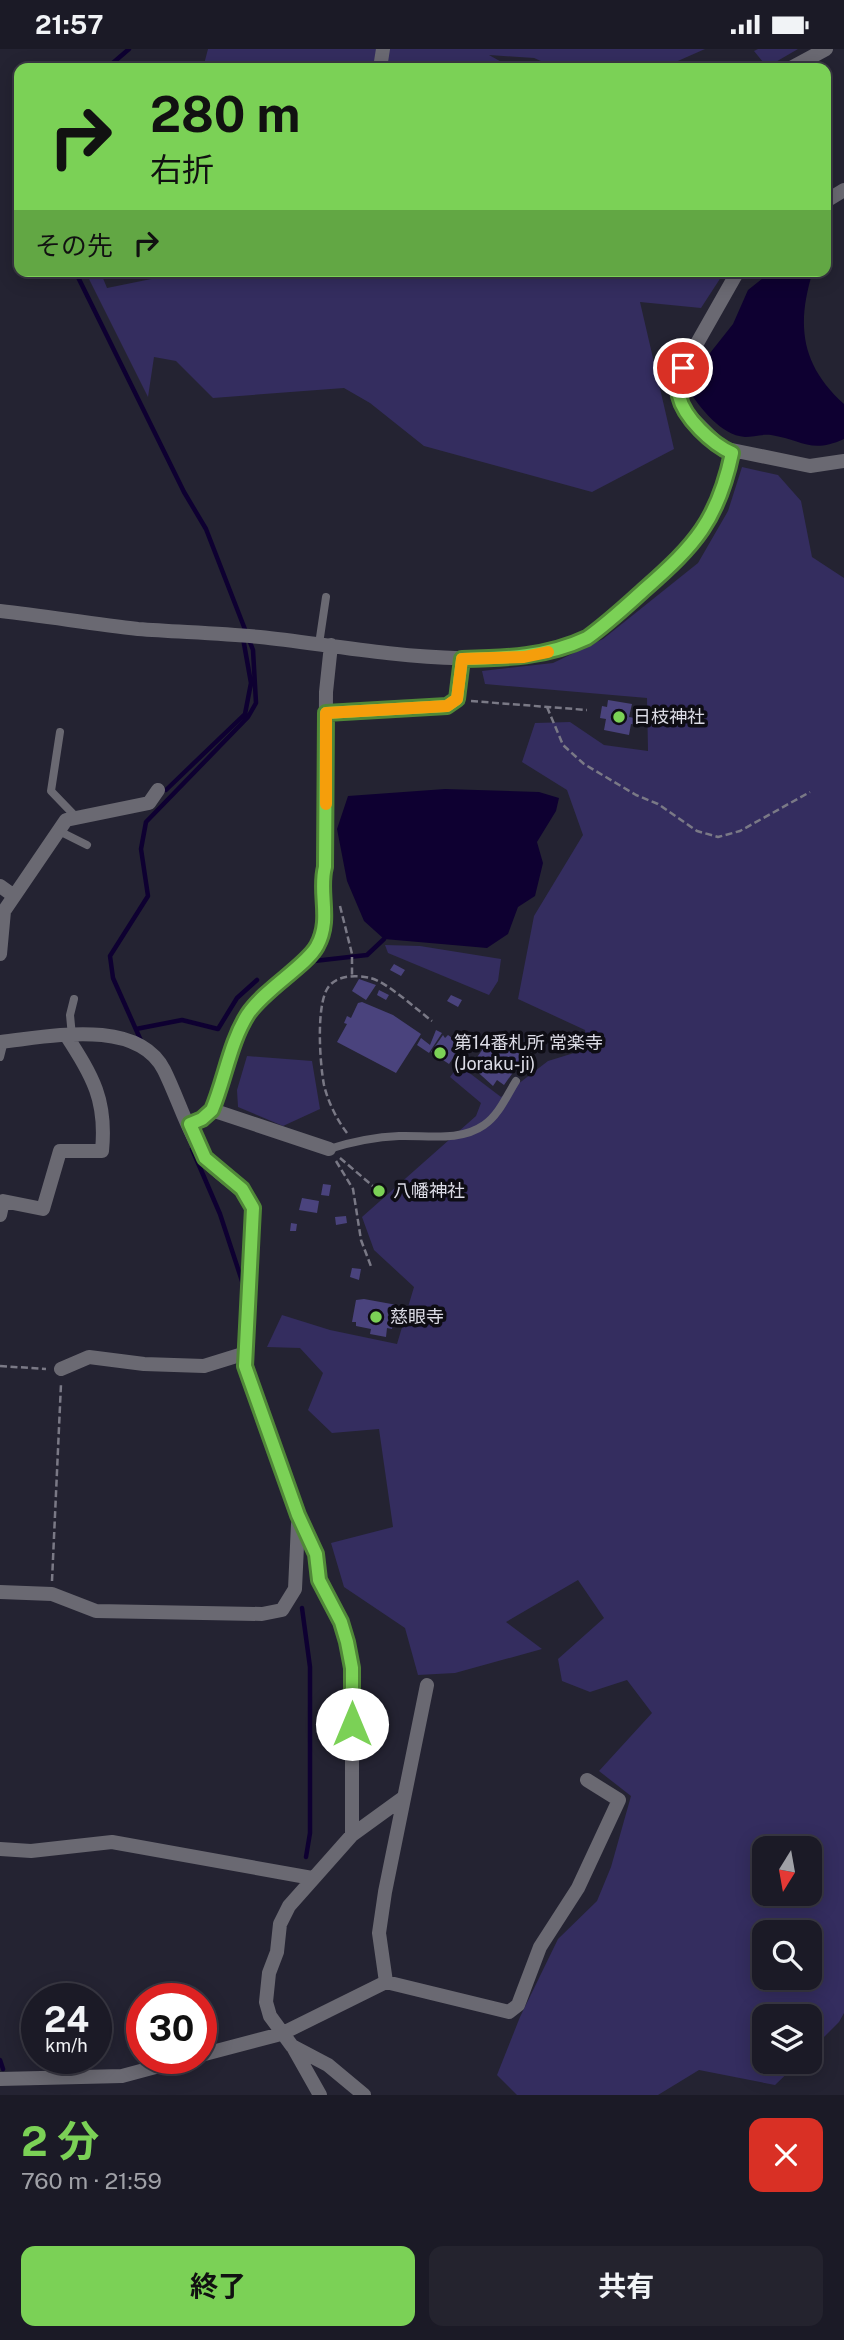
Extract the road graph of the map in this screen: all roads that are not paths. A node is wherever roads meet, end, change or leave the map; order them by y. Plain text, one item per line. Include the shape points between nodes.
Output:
1 (826, 49) edge
2 (800, 63) edge
3 (735, 277) edge
4 (732, 453) junction
5 (844, 461) edge
6 (326, 597) dead end
7 (0, 611) edge
8 (325, 645) junction
9 (462, 659) junction
10 (326, 713) junction
11 (60, 732) dead end
12 (158, 790) dead end
13 (77, 818) junction
14 (59, 831) junction
15 (87, 845) dead end
16 (0, 886) edge
17 (14, 896) junction
18 (0, 947) edge
19 (0, 954) edge
20 (74, 999) dead end
21 (69, 1035) junction
22 (2, 1042) edge
23 (0, 1056) edge
24 (516, 1081) dead end
25 (212, 1110) junction
26 (190, 1124) junction
27 (329, 1149) joint
28 (0, 1216) edge
29 (246, 1353) junction
30 (61, 1369) road end
31 (298, 1515) junction
32 (0, 1592) edge
33 (427, 1685) dead end
34 (587, 1780) dead end
35 (403, 1798) junction
36 (352, 1835) junction
37 (0, 1849) edge
38 (312, 1878) junction
39 (386, 1982) junction
40 (281, 2034) junction
41 (292, 2046) junction
42 (217, 2051) edge
43 (126, 2074) edge
44 (0, 2079) edge
45 (320, 2095) edge
46 (364, 2095) edge

1 - 2 street
3 - 4 street via 678,384 686,412 716,444
4 - 5 street via 810,466
4 - 9 street via 720,498 687,551 602,628 571,646 524,657
6 - 8 lane
7 - 8 street
8 - 9 street
8 - 10 street
9 - 10 street via 457,699 447,706
10 - 25 street via 324,925 317,947 269,988 247,1015
11 - 13 lane via 51,791
12 - 13 street via 149,803
13 - 14 street via 66,820
14 - 15 lane
14 - 17 street
16 - 17 street
17 - 18 street via 4,911
18 - 19 street
20 - 21 lane
21 - 22 street
21 - 26 street via 109,1034 145,1050 163,1068
21 - 28 street via 97,1087 102,1151 60,1151 43,1209 3,1201
22 - 23 lane
24 - 27 lane via 492,1118 468,1133 397,1136
25 - 26 street
25 - 27 street
26 - 29 street via 205,1158 242,1189 253,1208
29 - 30 street via 204,1366 89,1357
29 - 31 street via 245,1366
31 - 32 street via 296,1589 282,1610 262,1614 96,1611 52,1594
31 - 36 street via 316,1554 319,1580 341,1622 352,1668
33 - 35 street
34 - 39 street via 619,1800 578,1888 540,1947 518,2005 509,2012
35 - 36 street
35 - 39 street via 379,1933
36 - 38 street
37 - 38 street via 31,1851 112,1842
38 - 40 street via 280,1924 269,1973 266,2003
39 - 40 street
40 - 41 street
40 - 42 street
41 - 45 street
41 - 46 street via 328,2065
43 - 44 street

